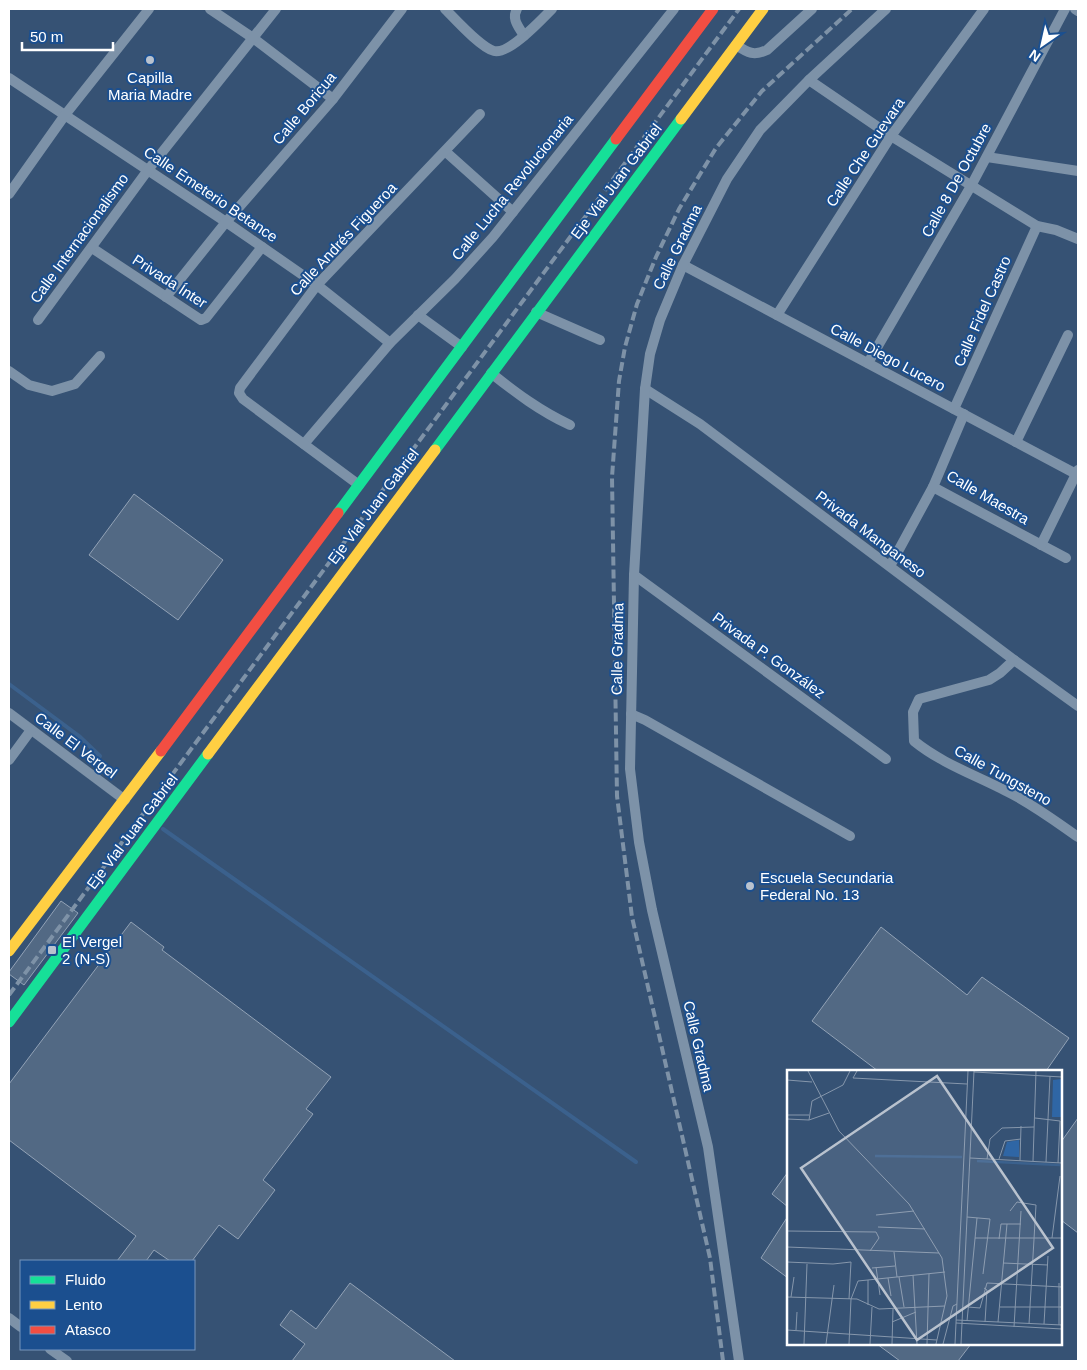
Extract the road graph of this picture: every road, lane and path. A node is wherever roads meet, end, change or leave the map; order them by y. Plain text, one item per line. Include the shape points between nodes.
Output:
1 (149, 9) edge
2 (210, 9) edge
3 (276, 9) edge
4 (402, 9) edge
5 (445, 9) edge
6 (552, 9) edge
7 (674, 9) edge
8 (713, 9) edge
9 (763, 9) edge
10 (812, 9) edge
11 (886, 9) edge
12 (984, 9) edge
13 (1065, 9) edge
14 (1075, 9) edge
15 (516, 10) edge
16 (1078, 11) edge
17 (524, 36) junction
18 (253, 38) junction
19 (736, 46) junction
20 (9, 78) edge
21 (809, 80) junction
22 (333, 98) junction
23 (480, 114) dead end
24 (65, 115) junction
25 (891, 136) junction
26 (446, 152) junction
27 (987, 157) junction
28 (148, 170) junction
29 (1078, 171) edge
30 (971, 186) junction
31 (9, 194) edge
32 (513, 212) junction
33 (226, 222) junction
34 (1037, 226) junction
35 (1078, 240) edge
36 (262, 247) junction
37 (92, 248) junction
38 (683, 265) junction
39 (317, 285) junction
40 (166, 297) junction
41 (536, 312) junction
42 (418, 315) junction
43 (777, 315) junction
44 (38, 320) dead end
45 (1068, 335) dead end
46 (600, 340) dead end
47 (390, 343) junction
48 (462, 347) junction
49 (100, 356) dead end
50 (868, 363) junction
51 (9, 371) edge
52 (491, 373) junction
53 (645, 389) junction
54 (954, 409) junction
55 (964, 414) junction
56 (570, 425) dead end
57 (1016, 442) junction
58 (304, 444) junction
59 (1078, 473) edge
60 (359, 485) junction
61 (933, 487) junction
62 (1041, 544) junction
63 (1066, 558) dead end
64 (890, 566) junction
65 (634, 575) junction
66 (1014, 660) junction
67 (1078, 706) edge
68 (9, 713) edge
69 (631, 714) junction
70 (31, 730) junction
71 (886, 759) dead end
72 (9, 760) edge
73 (125, 800) junction
74 (850, 836) dead end
75 (1078, 837) edge
76 (9, 951) edge
77 (9, 1022) edge
78 (9, 1318) edge
79 (20, 1326) edge
80 (51, 1350) edge
81 (66, 1361) edge
82 (739, 1361) edge

1 - 24 street
2 - 18 street
3 - 18 street, Calle Internacionalismo
4 - 22 street, Calle Boricua
5 - 17 street via 494,52 502,52
6 - 17 street
7 - 32 street, Calle Lucha Revolucionaria
8 - 48 main road, Eje Vial Juan Gabriel
9 - 19 main road, Eje Vial Juan Gabriel
10 - 19 street via 767,50 748,54
11 - 21 street, Calle Gradma
12 - 25 street, Calle Che Guevara
13 - 27 street, Calle 8 De Octubre
14 - 16 street
15 - 17 street via 515,21
18 - 22 street
18 - 28 street, Calle Internacionalismo
19 - 41 main road, Eje Vial Juan Gabriel
20 - 24 street, Calle Emeterio Betance
21 - 25 street
21 - 38 street, Calle Gradma via 760,130 726,179
22 - 33 street, Calle Boricua
23 - 26 street, Calle Andrés Figueroa
24 - 28 street, Calle Emeterio Betance
24 - 31 street
25 - 30 street
25 - 43 street, Calle Che Guevara
26 - 32 street
26 - 39 street, Calle Andrés Figueroa
27 - 29 street
27 - 30 street, Calle 8 De Octubre
28 - 33 street, Calle Emeterio Betance
28 - 37 street, Calle Internacionalismo
30 - 34 street
30 - 50 street, Calle 8 De Octubre
32 - 42 street, Calle Lucha Revolucionaria via 468,265
33 - 36 street, Calle Emeterio Betance
33 - 40 street, Calle Boricua
34 - 35 street
34 - 54 street, Calle Fidel Castro
36 - 39 street, Calle Emeterio Betance
36 - 40 street, Privada Ínter via 204,320
37 - 40 street, Privada Ínter
37 - 44 street, Calle Internacionalismo
38 - 43 street, Calle Diego Lucero
38 - 53 street, Calle Gradma via 660,320 650,354
39 - 47 street, Calle Emeterio Betance
39 - 58 street, Calle Andrés Figueroa via 242,383 239,393
41 - 46 street
41 - 52 main road, Eje Vial Juan Gabriel
42 - 47 street, Calle Lucha Revolucionaria
42 - 48 street
43 - 50 street, Calle Diego Lucero
45 - 57 street
47 - 58 street, Calle Lucha Revolucionaria
48 - 60 main road, Eje Vial Juan Gabriel
49 - 51 street via 75,384 52,391 29,385
50 - 54 street, Calle Diego Lucero
52 - 56 street via 526,400
52 - 77 main road, Eje Vial Juan Gabriel
53 - 64 street, Privada Manganeso via 700,424
53 - 65 street, Calle Gradma
54 - 55 street, Calle Diego Lucero
55 - 57 street, Calle Diego Lucero
55 - 61 street, Calle Maestra
57 - 59 street, Calle Diego Lucero
58 - 60 street
59 - 62 street
60 - 73 main road, Eje Vial Juan Gabriel
61 - 62 street, Calle Maestra
61 - 64 street
62 - 63 street, Calle Maestra
64 - 66 street, Privada Manganeso
65 - 69 street, Calle Gradma
65 - 71 street, Privada P. González
66 - 67 street, Privada Manganeso
66 - 75 street, Calle Tungsteno via 989,680 919,699 913,712 914,741 966,772 1008,791
68 - 70 street, Calle El Vergel
69 - 74 street
69 - 82 street, Calle Gradma via 630,769 639,842 708,1147
70 - 72 street
70 - 73 street, Calle El Vergel
73 - 76 main road, Eje Vial Juan Gabriel
78 - 79 street
80 - 81 street

